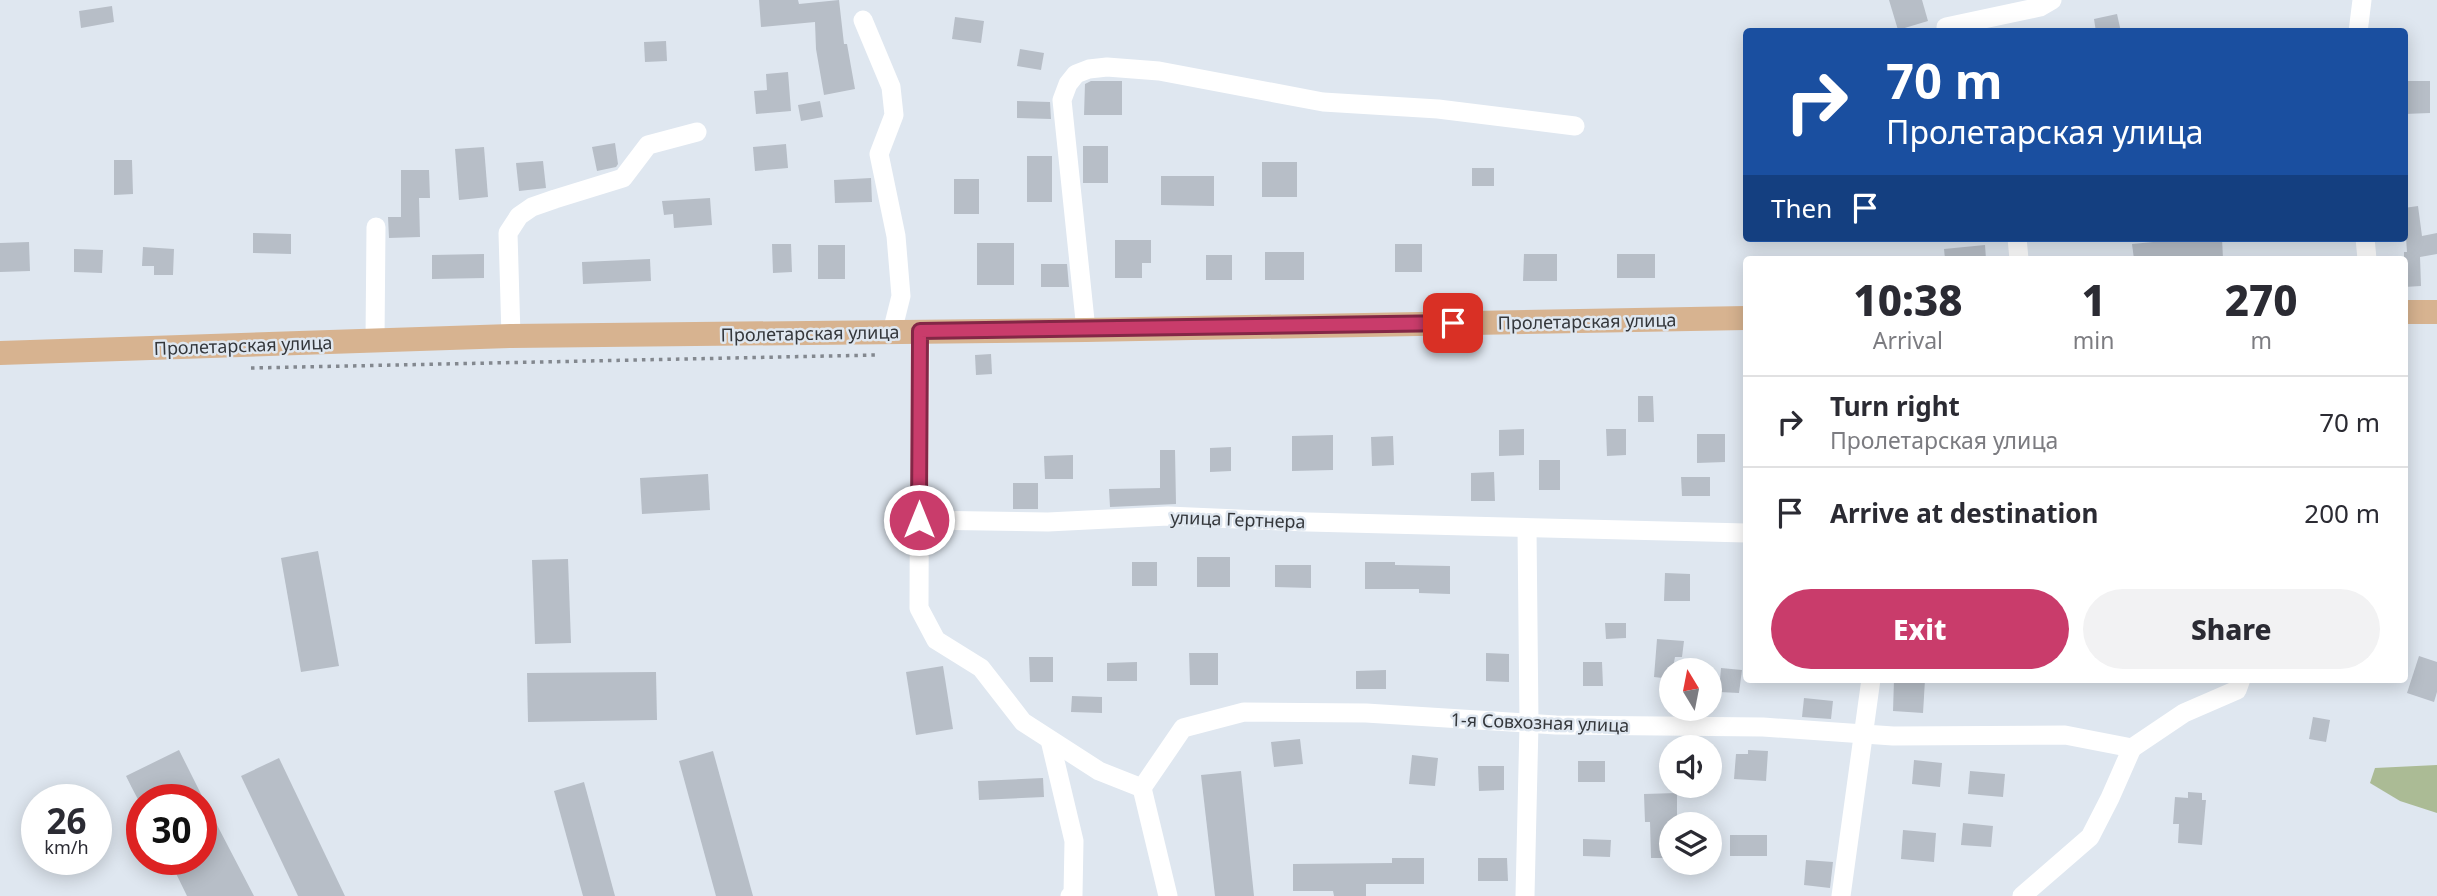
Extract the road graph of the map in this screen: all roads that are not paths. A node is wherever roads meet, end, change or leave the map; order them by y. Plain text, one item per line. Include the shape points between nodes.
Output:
1 (2052, 0) edge
2 (2361, 0) edge
3 (863, 20) dead end
4 (1946, 27) dead end
5 (2358, 28) edge
6 (1575, 126) dead end
7 (697, 132) dead end
8 (376, 227) dead end
9 (2408, 312) edge
10 (2437, 312) edge
11 (1743, 318) edge
12 (1086, 330) junction
13 (920, 331) junction
14 (892, 332) junction
15 (511, 336) junction
16 (375, 341) junction
17 (0, 353) edge
18 (919, 520) junction
19 (1527, 528) junction
20 (1743, 533) edge
21 (1870, 683) edge
22 (2240, 683) edge
23 (1530, 724) junction
24 (1863, 734) junction
25 (1050, 740) junction
26 (2132, 748) junction
27 (1142, 788) junction
28 (1070, 896) edge
29 (1168, 896) edge
30 (1525, 896) edge
31 (1841, 896) edge
32 (2022, 896) edge

1 - 4 street via 2039,7
2 - 5 street
3 - 14 street via 891,87 894,115 879,154 896,236 901,296
6 - 12 street via 1438,109 1323,102 1159,71 1089,69 1068,84 1062,100
7 - 15 street via 648,145 623,178 543,203 519,216 508,233
8 - 16 street
9 - 10 main road
11 - 12 main road, Пролетарская улица
12 - 13 main road, Пролетарская улица
13 - 14 main road, Пролетарская улица
13 - 18 street
14 - 15 main road, Пролетарская улица
15 - 16 main road, Пролетарская улица
16 - 17 main road, Пролетарская улица
18 - 19 street, улица Гертнера via 1048,522 1168,516
18 - 25 street via 919,608 936,640 981,668 1023,722
19 - 20 street, улица Гертнера
19 - 23 street
21 - 24 street
22 - 26 street via 2237,690 2184,713
23 - 24 street, 1-я Совхозная улица via 1763,727
23 - 27 street, 1-я Совхозная улица via 1366,713 1244,712 1182,728
23 - 30 street
24 - 26 street, 1-я Совхозная улица via 2065,734
24 - 31 street
25 - 27 street via 1099,771
25 - 28 street via 1074,841
26 - 32 street via 2090,837
27 - 29 street

